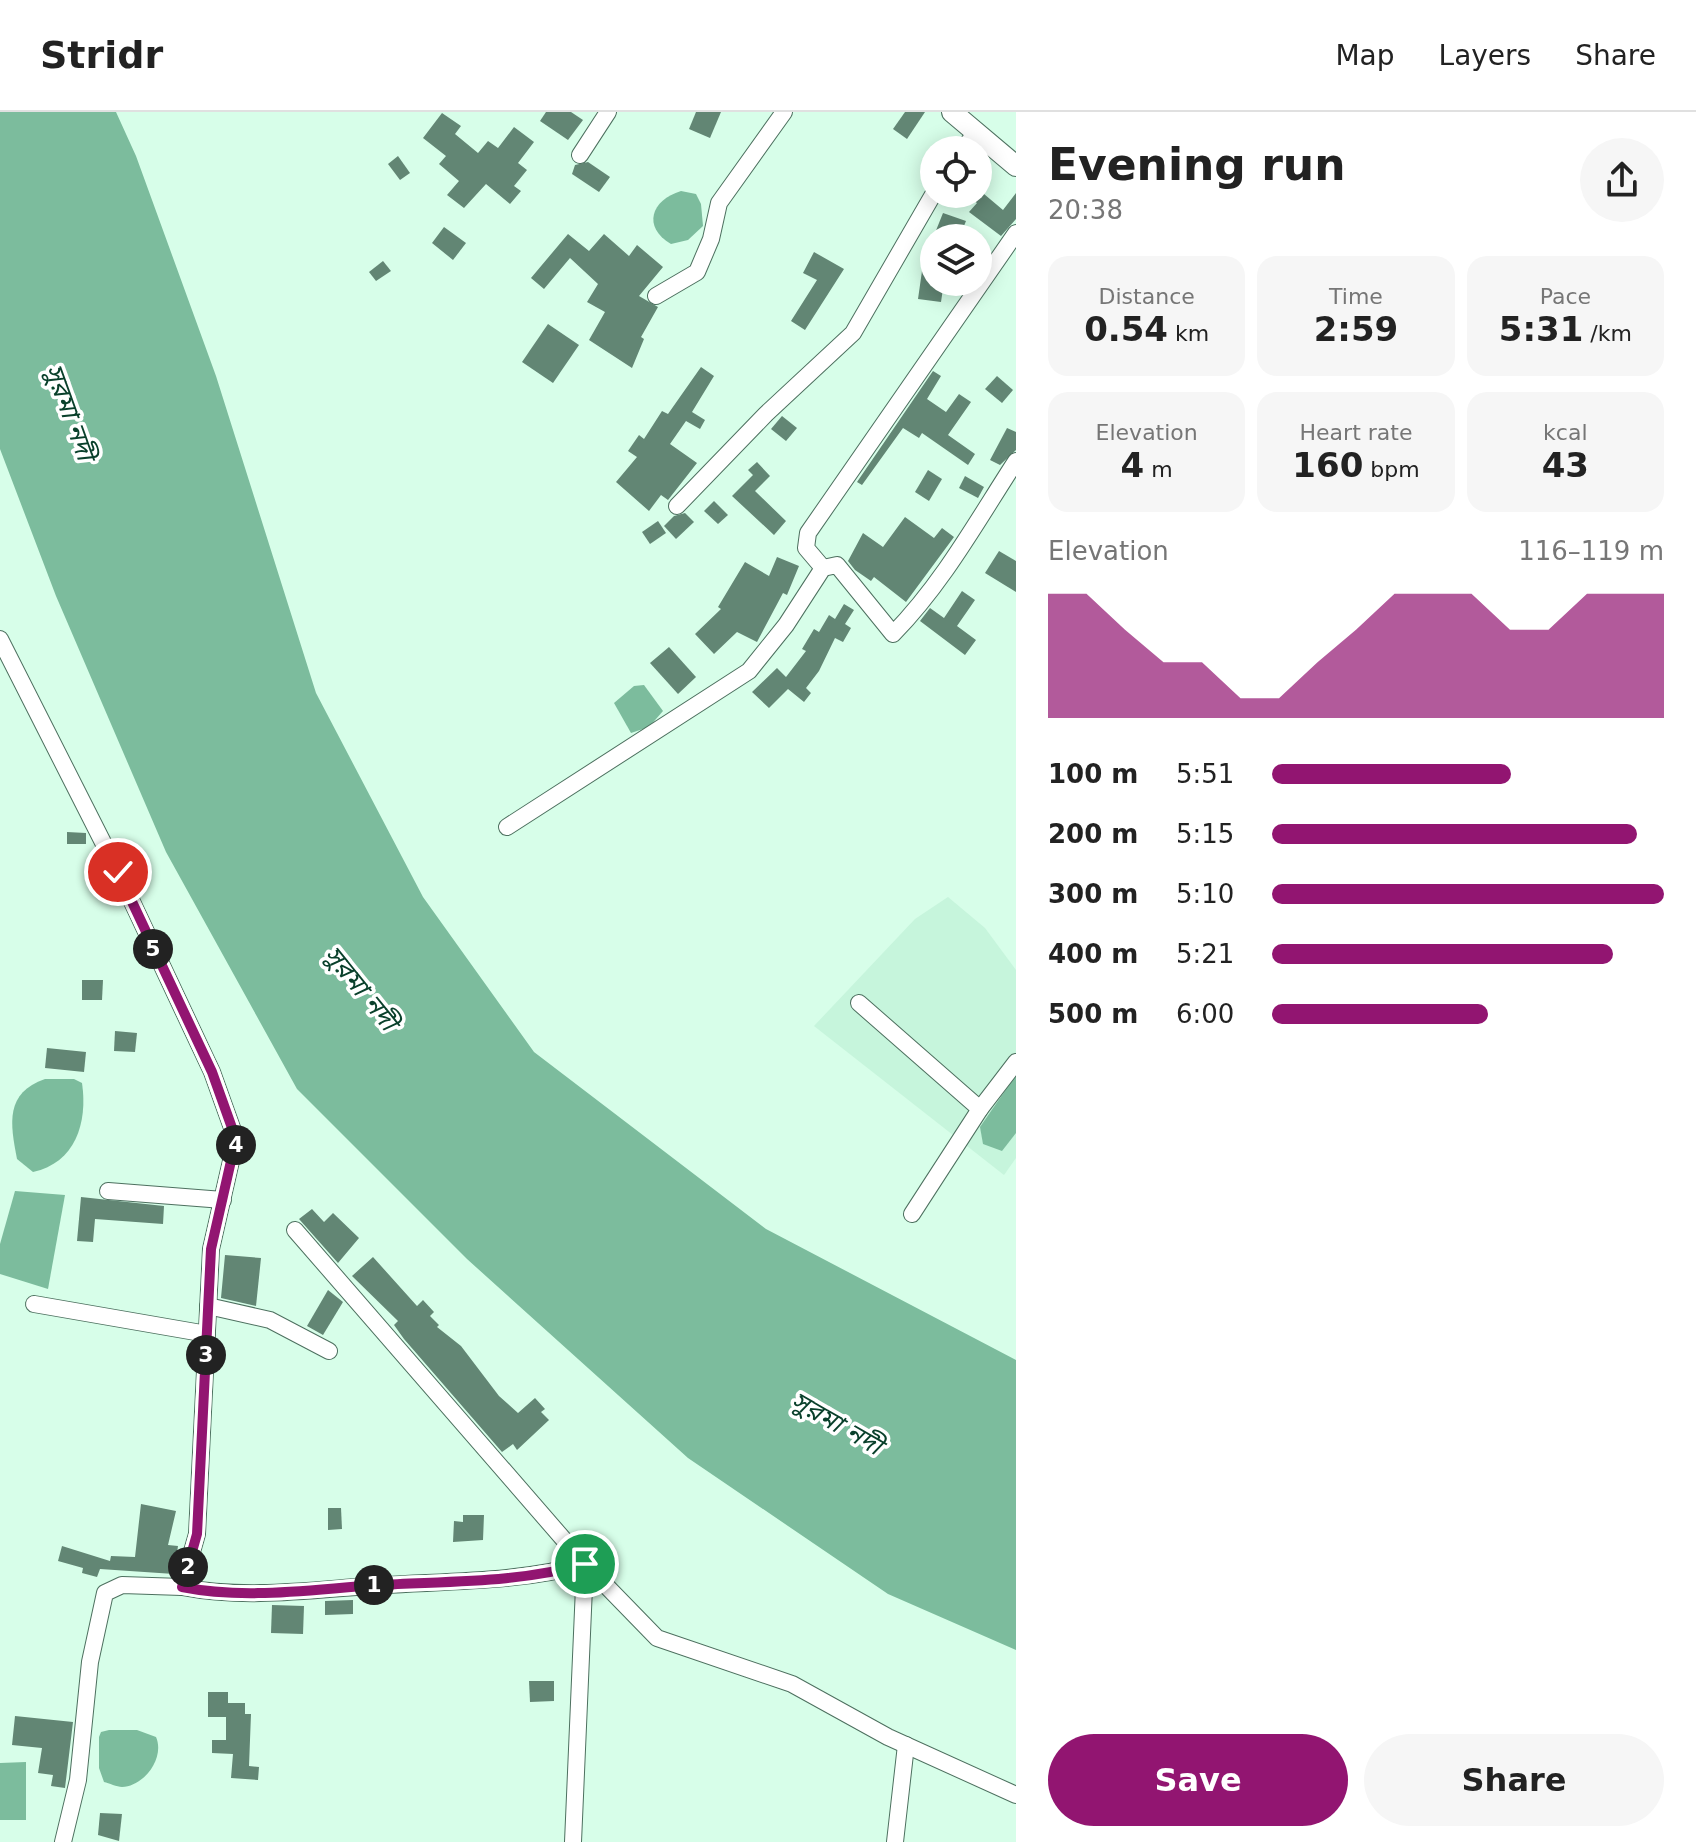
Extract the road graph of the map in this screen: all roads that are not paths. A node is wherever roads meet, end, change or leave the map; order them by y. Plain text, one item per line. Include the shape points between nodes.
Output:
1 (608, 112) edge
2 (784, 112) edge
3 (952, 112) edge
4 (966, 136) edge
5 (992, 154) edge
6 (580, 155) dead end
7 (1016, 166) edge
8 (925, 208) edge
9 (1016, 233) edge
10 (656, 296) dead end
11 (1016, 461) edge
12 (677, 506) dead end
13 (823, 568) junction
14 (0, 639) edge
15 (507, 827) dead end
16 (859, 1003) dead end
17 (1016, 1062) edge
18 (980, 1109) junction
19 (108, 1191) dead end
20 (223, 1200) junction
21 (912, 1214) dead end
22 (295, 1230) dead end
23 (34, 1304) dead end
24 (208, 1306) junction
25 (207, 1334) junction
26 (329, 1351) dead end
27 (585, 1564) junction
28 (182, 1587) junction
29 (906, 1745) junction
30 (1016, 1795) edge
31 (63, 1842) edge
32 (573, 1842) edge
33 (895, 1842) edge

1 - 6 street
2 - 10 street via 719,203 697,272
3 - 4 street
5 - 7 street
8 - 12 street via 853,333
9 - 13 street via 808,533 806,548
11 - 13 street via 949,567 893,634 837,565
13 - 15 street via 749,671
14 - 20 street via 212,1072 236,1139
16 - 18 street
17 - 18 street
18 - 21 street
19 - 20 street
20 - 24 street via 211,1249
22 - 27 street
23 - 25 street
24 - 25 street
24 - 26 street via 270,1320
25 - 28 street via 197,1534
27 - 28 street via 497,1578 278,1593
27 - 29 street via 657,1638 792,1684
27 - 32 street
28 - 31 street via 122,1585 105,1593 90,1662 78,1780
29 - 30 street
29 - 33 street

